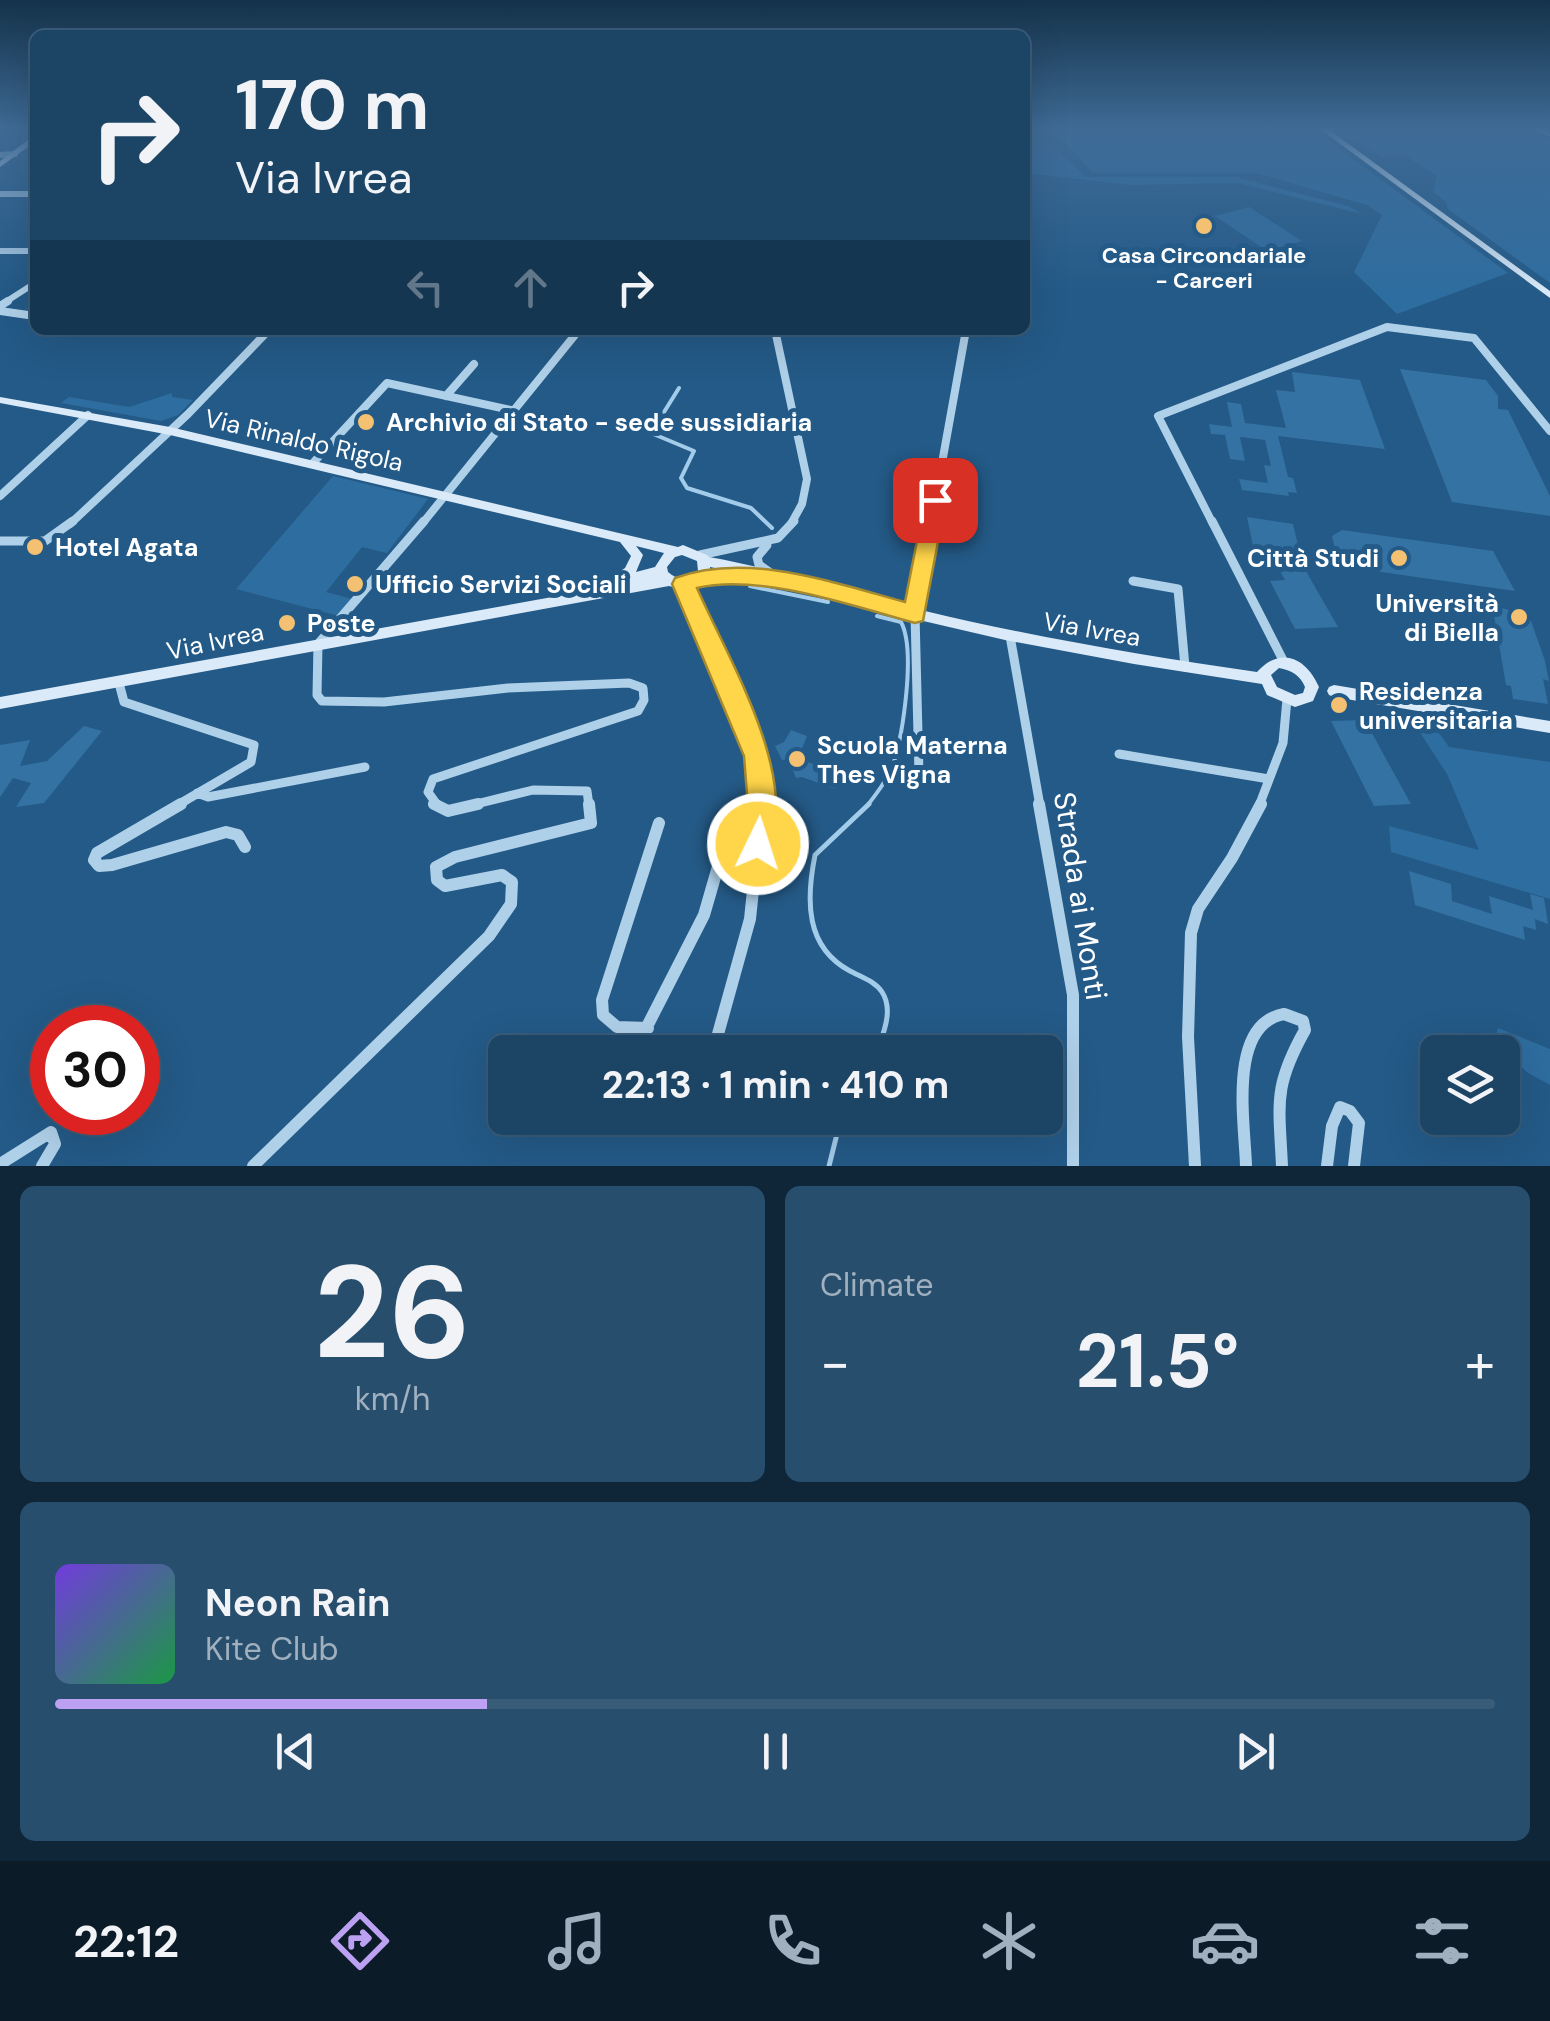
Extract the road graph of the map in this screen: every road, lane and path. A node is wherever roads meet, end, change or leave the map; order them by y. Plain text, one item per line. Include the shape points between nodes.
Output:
1 (1397, 183) edge
2 (0, 194) edge
3 (30, 194) edge
4 (0, 251) edge
5 (30, 251) edge
6 (30, 287) edge
7 (1550, 294) edge
8 (0, 308) edge
9 (30, 315) edge
10 (265, 335) edge
11 (574, 335) edge
12 (776, 335) edge
13 (965, 335) edge
14 (474, 364) dead end
15 (387, 383) joint
16 (446, 396) junction
17 (0, 400) edge
18 (515, 411) junction
19 (88, 415) junction
20 (1550, 430) edge
21 (170, 431) junction
22 (312, 464) junction
23 (0, 496) edge
24 (445, 496) junction
25 (596, 530) junction
26 (774, 539) junction
27 (0, 542) edge
28 (626, 543) junction
29 (677, 551) junction
30 (702, 558) junction
31 (664, 571) junction
32 (769, 572) junction
33 (700, 578) junction
34 (615, 581) junction
35 (1132, 581) dead end
36 (684, 584) junction
37 (834, 592) junction
38 (556, 600) junction
39 (915, 614) junction
40 (1010, 636) junction
41 (318, 644) junction
42 (1284, 662) junction
43 (1186, 668) junction
44 (1264, 679) junction
45 (120, 684) junction
46 (1312, 687) junction
47 (1287, 699) junction
48 (0, 703) edge
49 (1550, 727) edge
50 (1119, 754) dead end
51 (365, 768) dead end
52 (761, 770) junction
53 (919, 775) dead end
54 (1269, 779) junction
55 (197, 794) junction
56 (659, 823) dead end
57 (244, 847) dead end
58 (648, 1028) junction
59 (644, 1035) edge
60 (718, 1035) edge
61 (0, 1164) edge
62 (42, 1166) edge
63 (253, 1166) edge
64 (1074, 1166) edge
65 (1195, 1166) edge
66 (1246, 1166) edge
67 (1282, 1166) edge
68 (1327, 1166) edge
69 (1354, 1166) edge

1 - 7 main road
2 - 3 street
4 - 5 street
6 - 8 street
8 - 9 street
10 - 21 street
11 - 18 street
12 - 26 street via 807,479 794,521
13 - 39 street
14 - 16 street
15 - 16 street
15 - 22 street
16 - 18 street
17 - 19 main road, Via Rinaldo Rigola
18 - 24 street
19 - 21 main road, Via Rinaldo Rigola
19 - 23 street
20 - 42 street via 1474,338 1387,327 1158,416
21 - 22 main road, Via Rinaldo Rigola
21 - 27 street via 60,533 45,541
22 - 24 main road, Via Rinaldo Rigola
24 - 25 main road, Via Rinaldo Rigola
24 - 41 street
25 - 28 main road, Via Rinaldo Rigola
25 - 29 main road, Via Rinaldo Rigola
26 - 30 street
26 - 32 street via 757,557
28 - 31 main road, Via Rinaldo Rigola
28 - 34 main road via 636,562
29 - 30 main road, Via Rinaldo Rigola
29 - 31 main road
30 - 32 main road, Via Ivrea
30 - 33 main road
31 - 34 main road, Via Ivrea
31 - 36 main road
31 - 38 main road, Via Ivrea via 606,595
32 - 37 main road, Via Ivrea
33 - 36 main road, Via Ivrea
33 - 37 main road, Via Ivrea via 744,576
34 - 38 main road, Via Ivrea
35 - 43 street via 1178,589
36 - 52 street
37 - 39 main road, Via Ivrea
38 - 41 main road, Via Ivrea
39 - 40 main road, Via Ivrea
39 - 53 street
40 - 43 main road, Via Ivrea
40 - 64 street, Strada ai Monti via 1072,995
41 - 45 main road, Via Ivrea
41 - 63 street via 322,701 629,682 643,688 644,700 638,711 433,779 428,792 448,811 534,790 587,791 592,823 436,867 445,886 502,875 512,882 511,904 488,936
42 - 44 main road via 1270,664
42 - 46 main road via 1300,669
43 - 44 main road, Via Ivrea
44 - 47 main road
45 - 48 main road, Via Ivrea
45 - 55 street via 124,702 134,707 254,744 251,762
46 - 47 main road via 1302,700
46 - 49 main road
47 - 54 street via 1283,743
50 - 54 street
51 - 55 street
52 - 58 street via 754,803 726,840 704,916
52 - 60 street via 750,919
54 - 65 street via 1248,828 1195,914 1188,967
55 - 57 street via 97,852 94,860 112,865 226,832 238,835
56 - 58 street via 602,1000 603,1015 617,1027
58 - 59 street
61 - 62 street via 51,1132 55,1144
66 - 67 street via 1244,1052 1274,1013 1284,1012 1303,1021 1305,1030 1279,1091
68 - 69 street via 1340,1106 1356,1113 1361,1124

